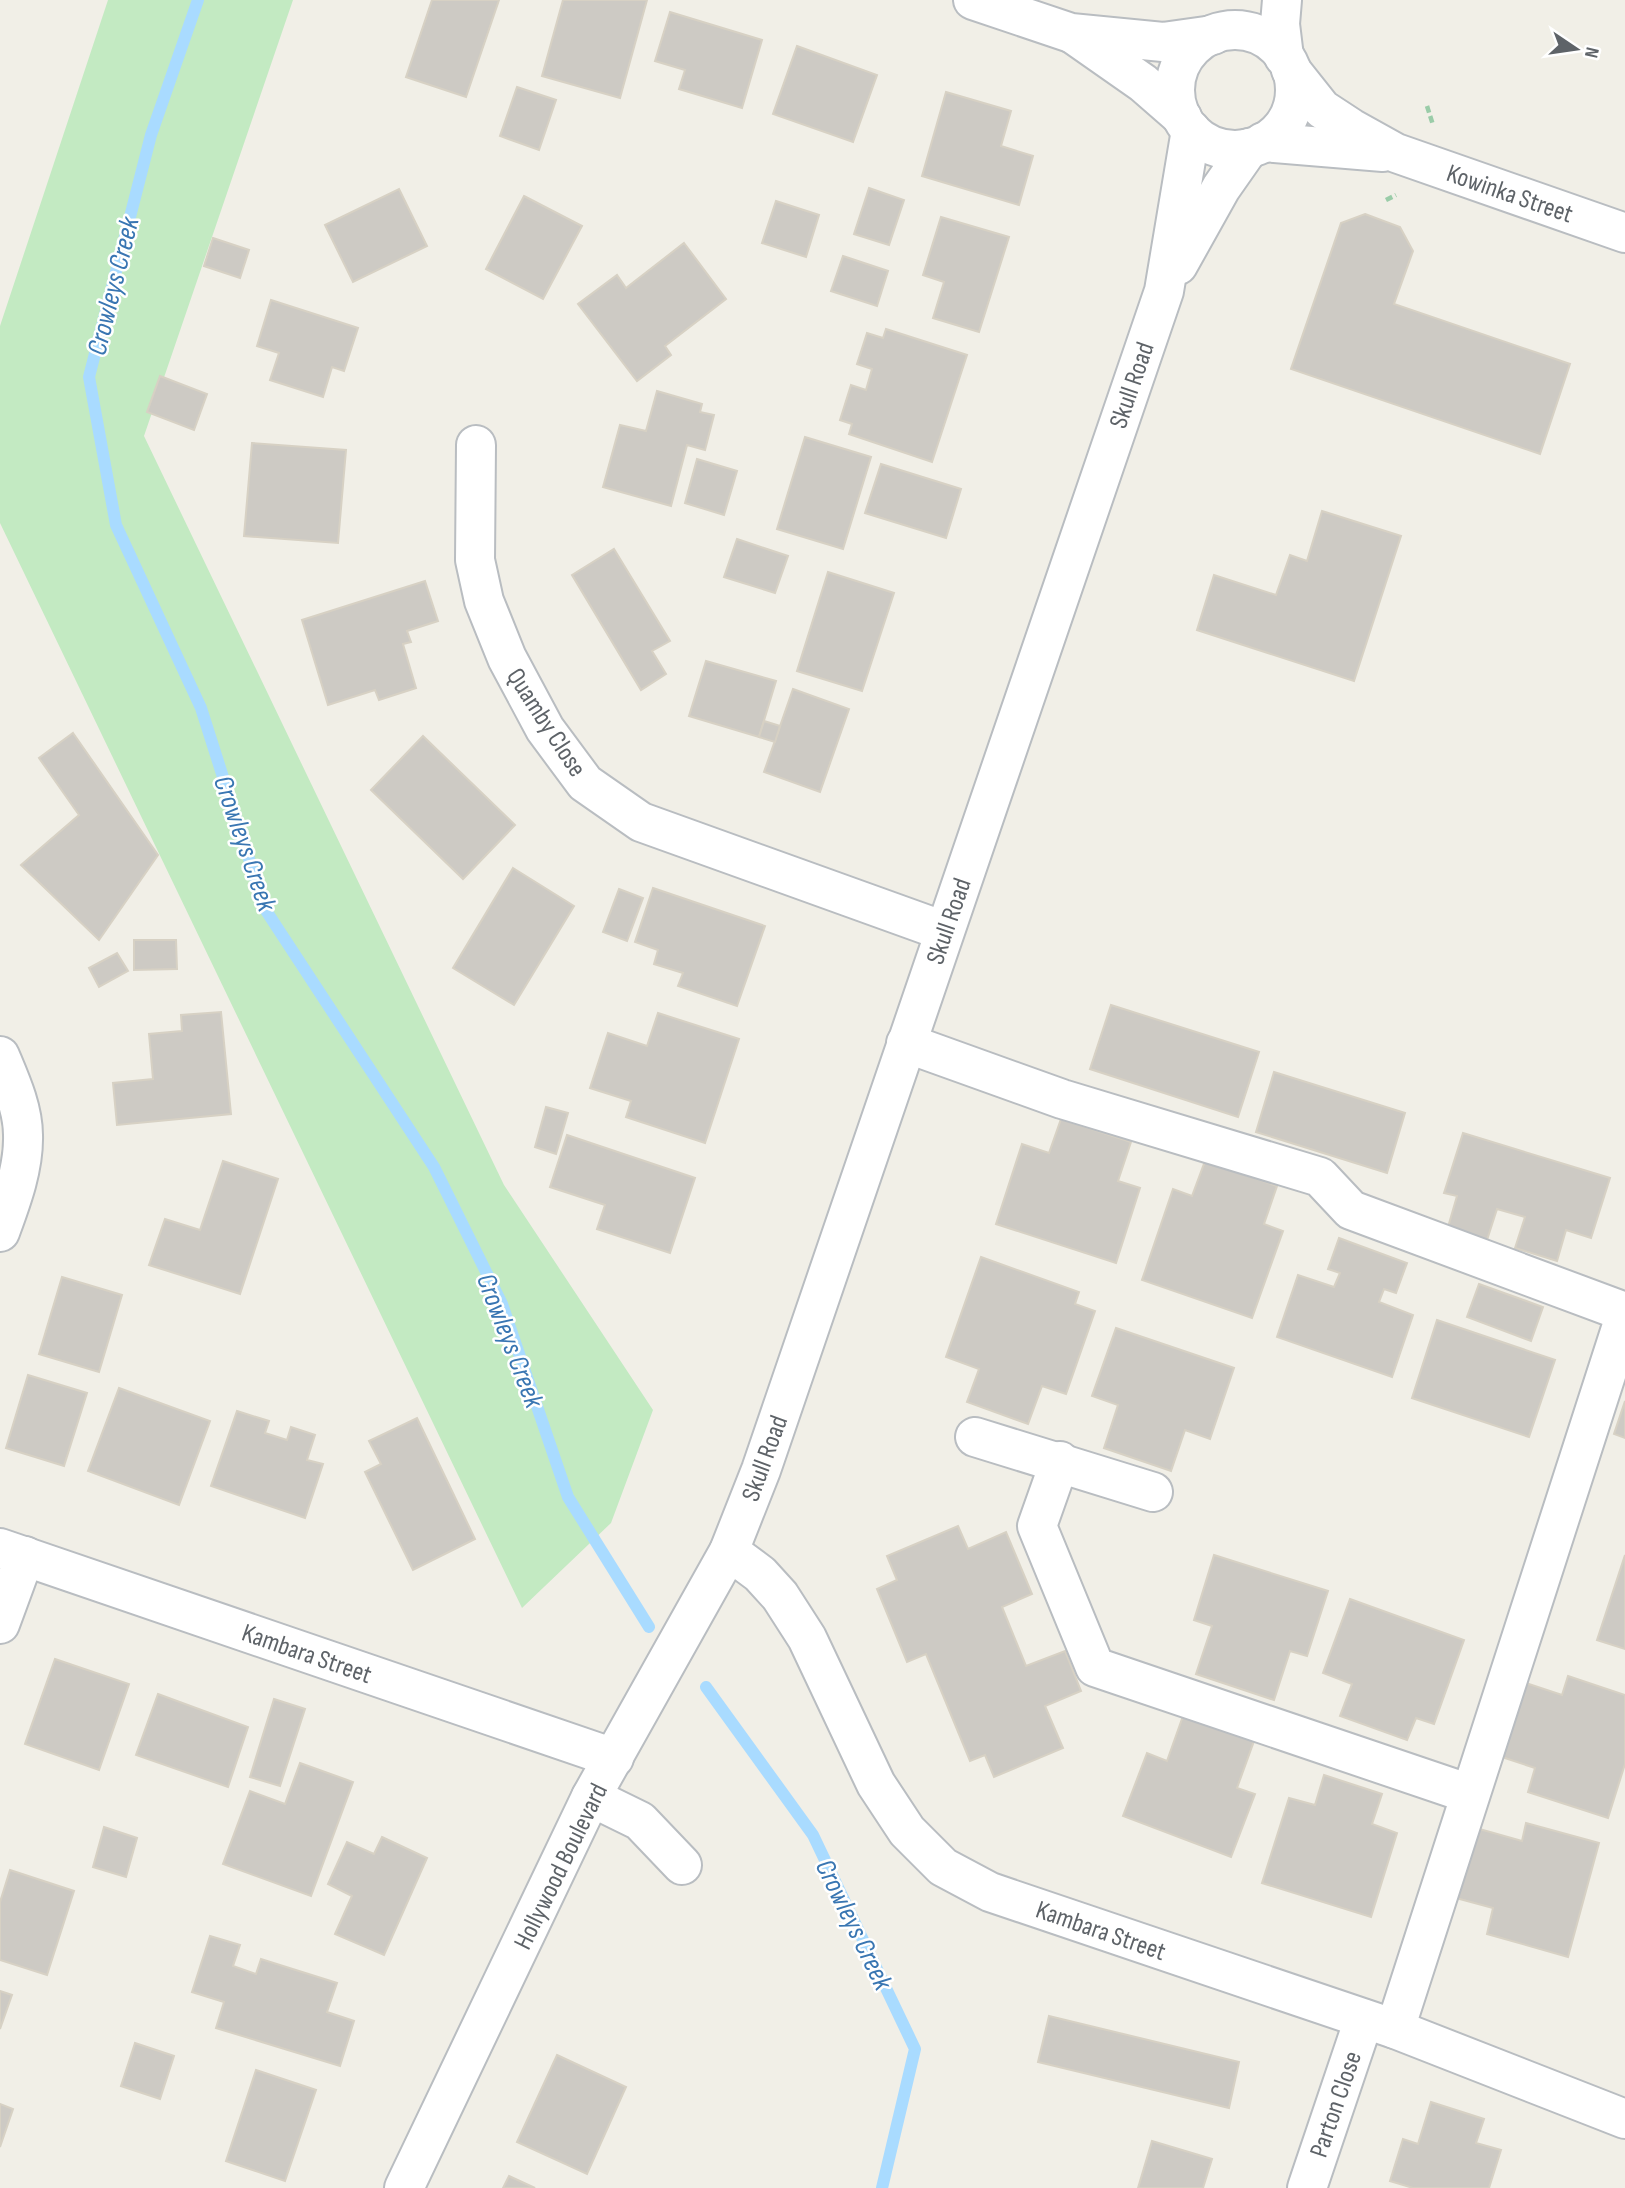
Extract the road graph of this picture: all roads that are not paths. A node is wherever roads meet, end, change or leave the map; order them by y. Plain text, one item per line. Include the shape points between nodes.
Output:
1 (973, 0) edge
2 (1282, 0) edge
3 (1229, 22) edge
4 (1071, 33) junction
5 (1287, 64) junction
6 (1186, 124) junction
7 (1256, 145) junction
8 (1396, 153) junction
9 (1625, 233) edge
10 (1164, 290) junction
11 (476, 445) dead end
12 (944, 931) junction
13 (906, 1043) junction
14 (0, 1056) edge
15 (0, 1232) edge
16 (1625, 1314) edge
17 (975, 1437) dead end
18 (1060, 1461) junction
19 (1153, 1492) dead end
20 (729, 1551) junction
21 (12, 1552) edge
22 (0, 1625) edge
23 (614, 1758) junction
24 (1470, 1794) junction
25 (592, 1797) junction
26 (682, 1865) dead end
27 (1380, 2024) junction
28 (1625, 2119) edge
29 (404, 2188) edge
30 (1307, 2188) edge

1 - 4 street
2 - 5 street via 1280,24
3 - 4 street via 1163,42
3 - 5 street via 1276,47
3 - 6 street via 1189,52 1179,69 1177,108
4 - 6 street via 1143,83
5 - 7 street via 1294,82 1286,120 1273,136
5 - 8 street, Kowinka Street via 1322,109
6 - 7 street via 1217,148 1237,151
6 - 10 street, Skull Road
7 - 8 street, Kowinka Street
7 - 10 street, Skull Road via 1221,188
8 - 9 street, Kowinka Street
10 - 12 street, Skull Road
11 - 12 street, Quamby Close via 475,560 484,601 506,658 545,729 585,783 641,822
12 - 13 street, Skull Road
13 - 16 street via 1062,1099 1320,1177 1351,1210
13 - 20 street, Skull Road
14 - 15 street via 14,1089 23,1135 16,1187
16 - 24 street, Parton Close
17 - 18 street
18 - 19 street
18 - 24 street via 1037,1526 1095,1667
20 - 23 street, Hollywood Boulevard
20 - 27 street, Kambara Street via 760,1574 779,1596 807,1638 876,1784 907,1831 943,1867 989,1892
21 - 22 street
21 - 23 street, Kambara Street
23 - 25 street, Hollywood Boulevard
24 - 27 street, Parton Close
25 - 26 street via 640,1821
25 - 29 street, Hollywood Boulevard
27 - 28 street, Kambara Street
27 - 30 street, Parton Close

